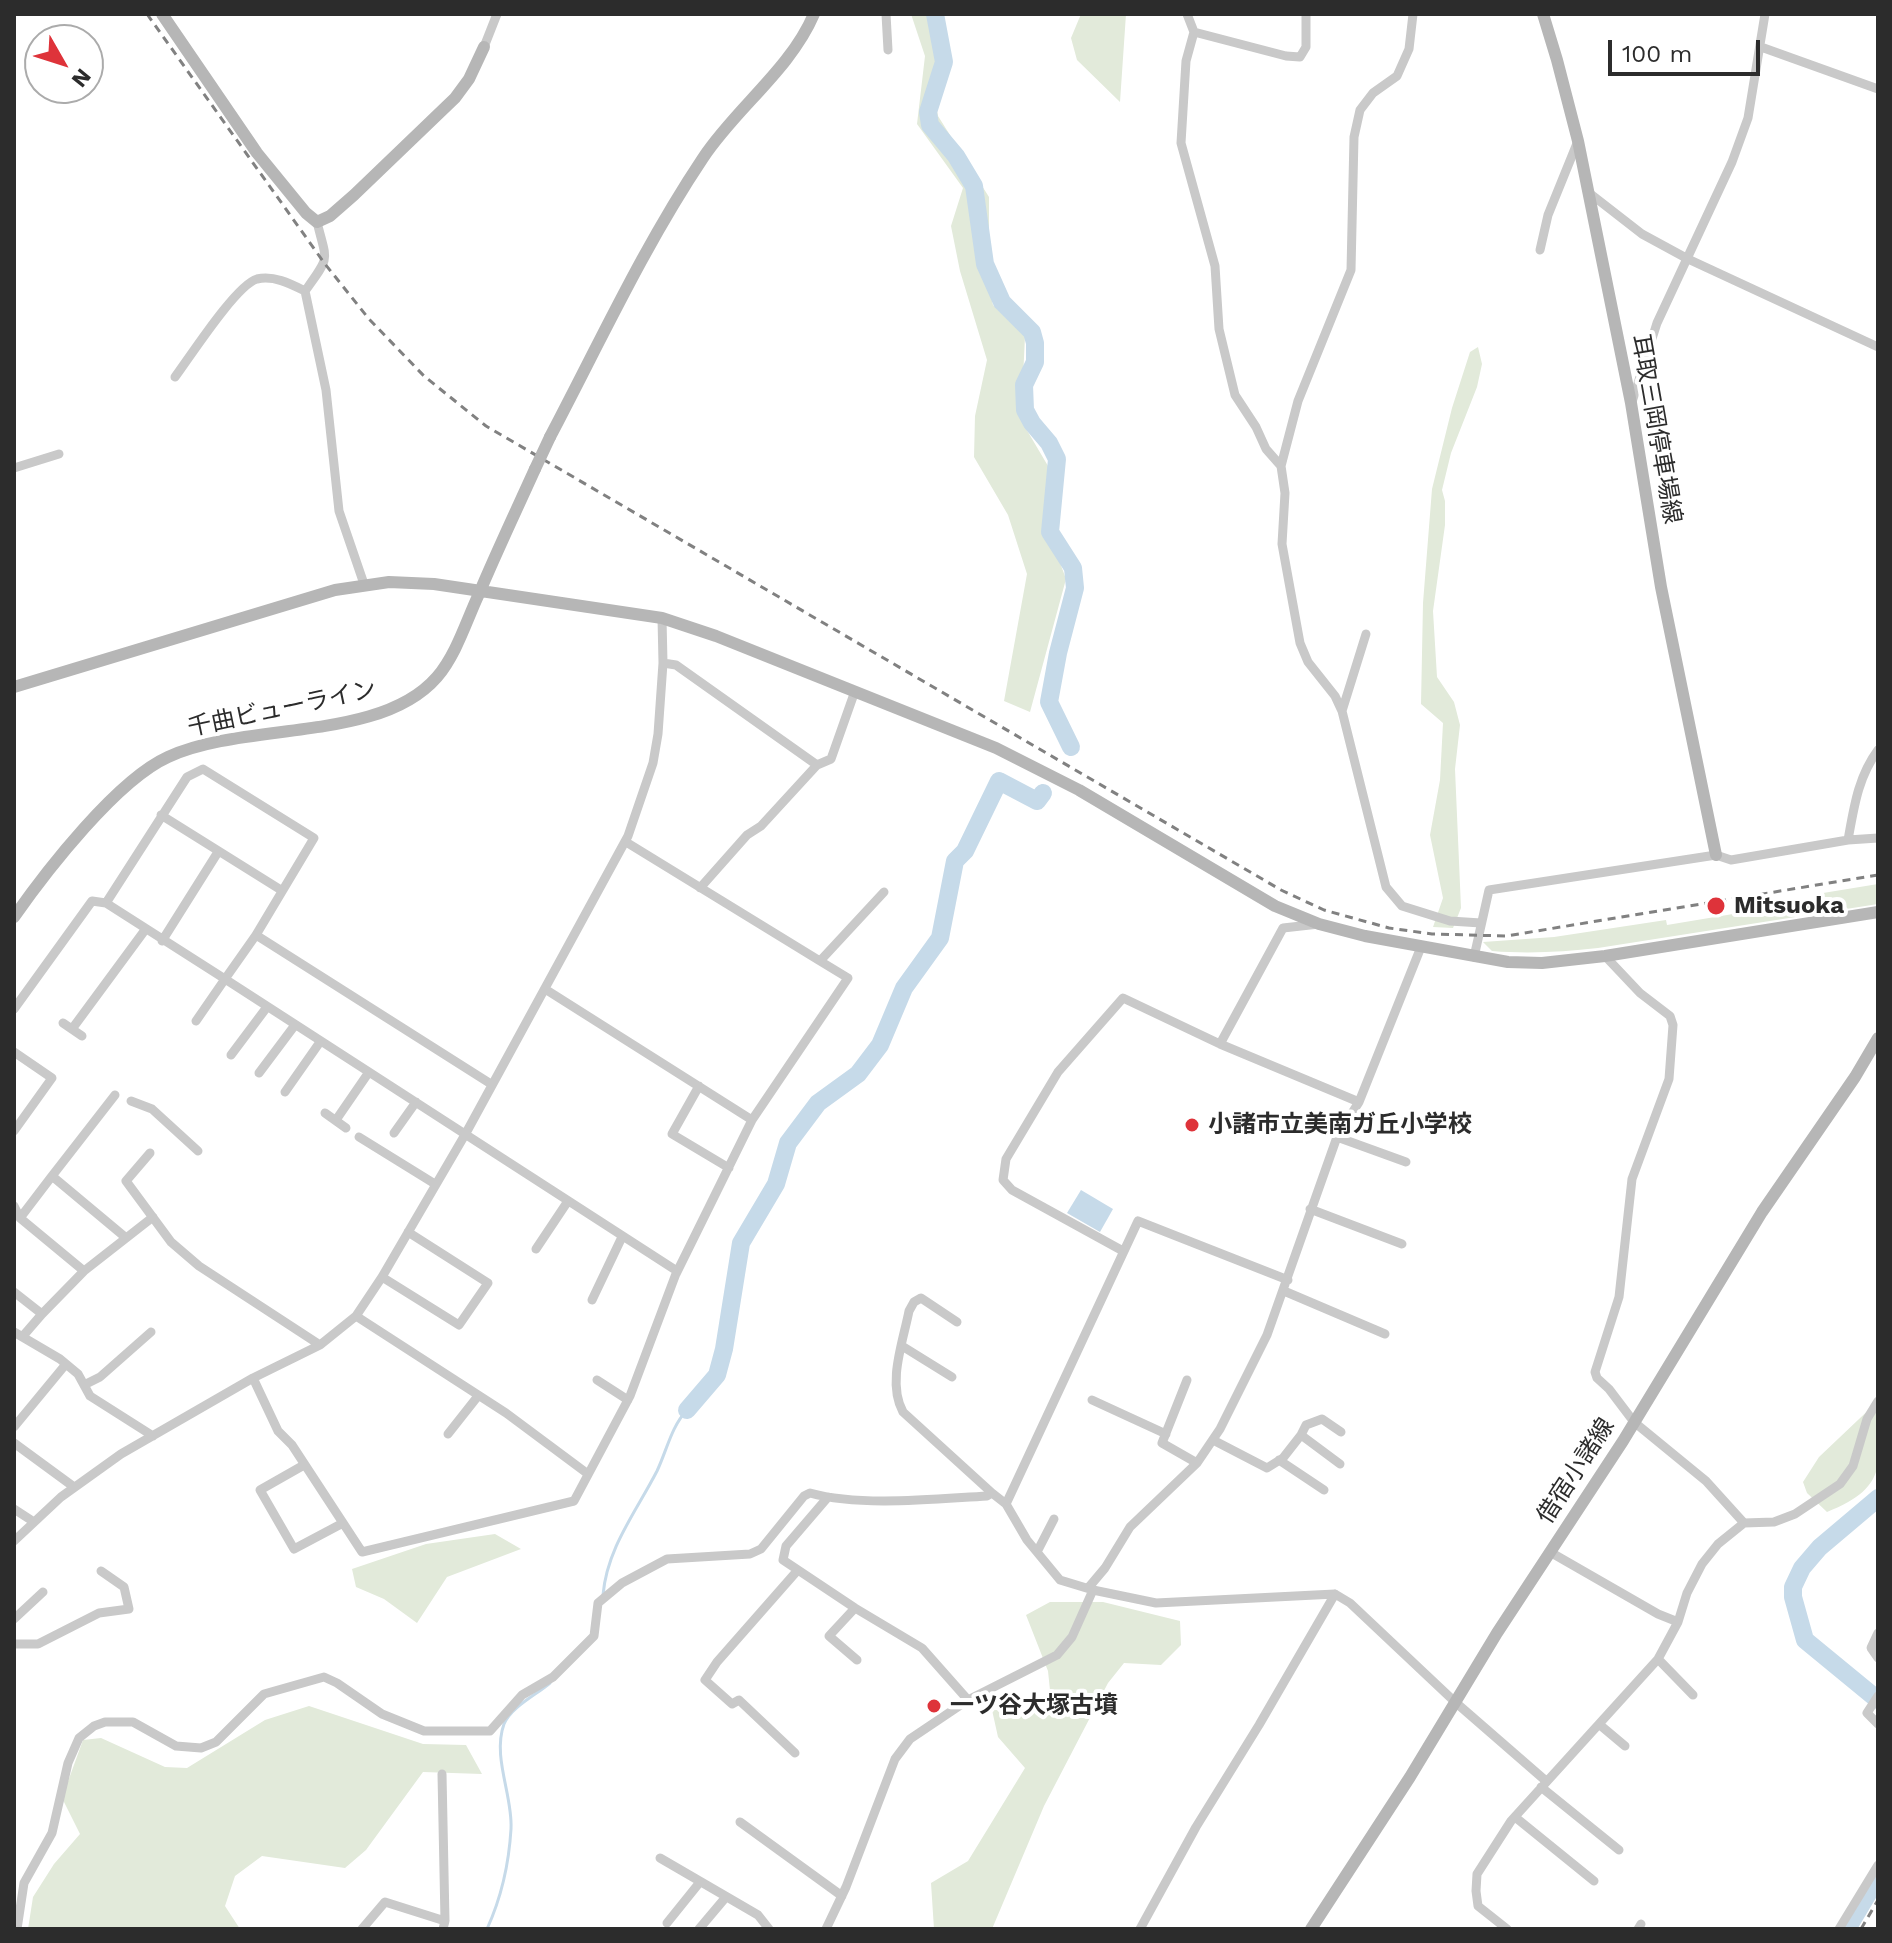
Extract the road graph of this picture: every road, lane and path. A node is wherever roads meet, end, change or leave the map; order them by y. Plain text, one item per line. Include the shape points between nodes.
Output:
1 (162, 14) edge
2 (497, 14) edge
3 (814, 14) edge
4 (886, 14) edge
5 (1187, 14) edge
6 (1306, 14) edge
7 (1413, 14) edge
8 (1543, 14) edge
9 (1765, 14) edge
10 (1194, 32) junction
11 (484, 47) joint
12 (1761, 47) junction
13 (888, 50) dead end
14 (1878, 89) edge
15 (1578, 141) junction
16 (1588, 192) junction
17 (317, 222) junction
18 (1540, 250) dead end
19 (1688, 259) junction
20 (305, 291) junction
21 (1878, 347) edge
22 (175, 377) dead end
23 (1631, 403) junction
24 (59, 454) dead end
25 (1281, 466) junction
26 (14, 468) edge
27 (364, 584) junction
28 (480, 590) junction
29 (662, 618) junction
30 (1366, 634) dead end
31 (663, 663) junction
32 (14, 687) edge
33 (855, 691) junction
34 (1342, 711) junction
35 (1878, 750) edge
36 (817, 765) junction
37 (161, 815) junction
38 (1878, 838) edge
39 (1848, 840) junction
40 (626, 842) junction
41 (218, 852) junction
42 (1716, 855) junction
43 (700, 888) junction
44 (281, 890) junction
45 (884, 892) dead end
46 (106, 903) junction
47 (1878, 912) edge
48 (14, 917) edge
49 (1481, 923) junction
50 (1319, 924) junction
51 (145, 930) junction
52 (256, 935) junction
53 (162, 941) junction
54 (1421, 947) junction
55 (1605, 956) junction
56 (1474, 957) junction
57 (820, 961) junction
58 (225, 979) junction
59 (545, 989) junction
60 (267, 1007) junction
61 (14, 1009) edge
62 (196, 1021) dead end
63 (63, 1023) dead end
64 (295, 1025) junction
65 (72, 1029) junction
66 (82, 1036) dead end
67 (1878, 1038) edge
68 (320, 1042) junction
69 (1220, 1044) junction
70 (14, 1052) edge
71 (231, 1055) dead end
72 (369, 1072) junction
73 (259, 1073) dead end
74 (491, 1084) junction
75 (699, 1086) junction
76 (285, 1092) dead end
77 (115, 1095) dead end
78 (131, 1101) dead end
79 (416, 1102) junction
80 (1359, 1102) junction
81 (325, 1113) dead end
82 (336, 1120) junction
83 (752, 1120) junction
84 (346, 1128) dead end
85 (14, 1131) edge
86 (394, 1133) dead end
87 (466, 1133) junction
88 (359, 1137) dead end
89 (1337, 1137) junction
90 (198, 1151) dead end
91 (150, 1153) dead end
92 (1406, 1162) dead end
93 (729, 1168) junction
94 (52, 1176) junction
95 (435, 1184) junction
96 (568, 1201) junction
97 (14, 1206) edge
98 (1310, 1209) junction
99 (153, 1217) junction
100 (20, 1218) junction
101 (408, 1232) junction
102 (125, 1237) junction
103 (622, 1237) junction
104 (1402, 1244) dead end
105 (536, 1249) dead end
106 (1123, 1251) junction
107 (84, 1271) junction
108 (676, 1274) junction
109 (382, 1277) junction
110 (1288, 1280) junction
111 (1284, 1291) junction
112 (14, 1292) edge
113 (592, 1300) dead end
114 (42, 1314) junction
115 (356, 1316) junction
116 (957, 1322) dead end
117 (151, 1332) dead end
118 (19, 1334) edge
119 (1385, 1334) dead end
120 (320, 1345) junction
121 (902, 1346) junction
122 (66, 1364) junction
123 (952, 1377) dead end
124 (253, 1378) junction
125 (597, 1380) dead end
126 (1187, 1380) dead end
127 (84, 1385) junction
128 (478, 1396) junction
129 (628, 1400) junction
130 (1092, 1400) dead end
131 (1878, 1401) edge
132 (1634, 1422) junction
133 (14, 1427) edge
134 (1341, 1432) dead end
135 (448, 1434) dead end
136 (1166, 1434) junction
137 (1301, 1435) junction
138 (153, 1436) junction
139 (1213, 1440) junction
140 (14, 1443) edge
141 (1279, 1460) junction
142 (1197, 1463) junction
143 (1340, 1464) dead end
144 (304, 1465) junction
145 (588, 1474) junction
146 (74, 1487) junction
147 (1324, 1490) dead end
148 (992, 1493) junction
149 (828, 1497) junction
150 (1006, 1504) junction
151 (14, 1509) edge
152 (1054, 1519) dead end
153 (34, 1522) junction
154 (343, 1523) junction
155 (1744, 1523) junction
156 (14, 1541) edge
157 (1037, 1552) junction
158 (1550, 1552) junction
159 (101, 1571) dead end
160 (797, 1571) junction
161 (1091, 1588) junction
162 (43, 1592) dead end
163 (1335, 1594) junction
164 (855, 1608) junction
165 (14, 1619) edge
166 (1678, 1622) junction
167 (1878, 1633) edge
168 (14, 1644) edge
169 (1878, 1658) edge
170 (1658, 1659) junction
171 (857, 1660) dead end
172 (1693, 1695) dead end
173 (1876, 1699) edge
174 (968, 1700) junction
175 (1454, 1701) junction
176 (1878, 1724) edge
177 (1600, 1725) junction
178 (1625, 1746) dead end
179 (795, 1753) dead end
180 (442, 1774) dead end
181 (1544, 1784) junction
182 (1515, 1817) junction
183 (740, 1822) dead end
184 (1619, 1850) dead end
185 (660, 1858) dead end
186 (1878, 1865) edge
187 (1594, 1881) dead end
188 (700, 1882) junction
189 (842, 1896) junction
190 (726, 1897) junction
191 (667, 1923) dead end
192 (444, 1925) edge
193 (17, 1929) edge
194 (362, 1929) edge
195 (699, 1929) edge
196 (769, 1929) edge
197 (826, 1929) edge
198 (1140, 1929) edge
199 (1311, 1929) edge
200 (1507, 1929) edge
201 (1839, 1929) edge

1 - 17 street via 257,153
2 - 11 street
3 - 28 street, 千曲ビューライン, bridge via 791,54 693,172 550,437
4 - 13 street
5 - 10 street
6 - 10 street via 1306,47 1300,57
7 - 25 street via 1409,49 1397,76 1360,110 1354,137 1351,270 1298,401
8 - 15 street, 耳取三岡停車場線
9 - 12 street
10 - 25 street via 1186,61 1181,143 1215,266 1219,329 1235,395
11 - 17 street via 455,98 346,202
12 - 14 street
12 - 19 street via 1748,118
15 - 16 street, 耳取三岡停車場線
15 - 18 street
16 - 19 street via 1642,234
16 - 23 street, 耳取三岡停車場線
17 - 20 street via 327,253
19 - 21 street
19 - 23 street via 1657,323
20 - 22 street via 284,280 255,279 237,294
20 - 27 street via 326,390 339,511
23 - 42 street, 耳取三岡停車場線 via 1661,587
24 - 26 street
25 - 34 street via 1282,544 1300,643
27 - 28 street via 408,582
27 - 32 street
28 - 29 street
28 - 48 street, 千曲ビューライン via 456,646 438,676 418,695 363,717 218,740 165,758 133,780 86,828
29 - 31 street
29 - 33 street
30 - 34 street
31 - 36 street via 676,665
31 - 40 street via 653,763
33 - 36 street via 831,759
33 - 50 street via 996,748 1079,790 1275,906
34 - 49 street via 1386,887 1402,906 1450,921
35 - 39 street via 1859,783
36 - 43 street
37 - 41 street
37 - 44 street via 187,777 203,769 240,791 314,838
37 - 46 street
38 - 39 street
39 - 42 street via 1731,860
40 - 43 street
40 - 59 street
41 - 44 street
41 - 53 street
42 - 49 street via 1489,890
43 - 57 street
44 - 52 street
45 - 57 street
46 - 51 street
46 - 61 street via 92,901
47 - 55 street
49 - 56 street
50 - 54 street
50 - 69 street via 1283,928
51 - 53 street
51 - 65 street
52 - 58 street
52 - 74 street
53 - 58 street
54 - 56 street
54 - 80 street
55 - 56 street via 1542,963
55 - 132 street via 1670,1016 1673,1025 1669,1079 1632,1179 1619,1297 1595,1372
57 - 83 street via 848,978
58 - 60 street
58 - 62 street
59 - 74 street
59 - 75 street
60 - 64 street
60 - 71 street
63 - 65 street
64 - 68 street
64 - 73 street
65 - 66 street
67 - 132 street, 借宿小諸線 via 1754,1224
68 - 72 street
68 - 76 street
69 - 80 street
69 - 106 street via 1123,998 1058,1072 1006,1159 1003,1180 1012,1190
70 - 85 street via 52,1078
72 - 79 street
72 - 82 street
74 - 87 street
75 - 83 street
75 - 93 street via 672,1134
77 - 94 street
78 - 90 street via 152,1109
79 - 86 street
79 - 87 street
80 - 89 street
81 - 82 street
82 - 84 street
83 - 93 street
87 - 95 street
87 - 96 street
88 - 95 street
89 - 92 street
89 - 98 street
91 - 99 street via 126,1181
93 - 108 street
94 - 100 street
94 - 102 street
95 - 101 street
96 - 103 street
96 - 105 street
97 - 100 street
98 - 104 street
98 - 110 street
99 - 102 street
99 - 120 street via 199,1266
100 - 107 street
101 - 109 street
101 - 109 street via 488,1283 459,1325
102 - 107 street
103 - 108 street
103 - 113 street
106 - 110 street via 1138,1221
106 - 150 street
107 - 114 street
108 - 129 street
109 - 115 street
110 - 111 street
111 - 119 street
111 - 139 street
112 - 114 street
114 - 118 street
115 - 120 street
115 - 128 street
116 - 121 street via 921,1298 909,1311
117 - 127 street
118 - 122 street
120 - 124 street
121 - 123 street
121 - 148 street via 895,1383 903,1412
122 - 127 street
122 - 133 street
124 - 138 street
124 - 144 street via 278,1431
125 - 129 street
126 - 136 street
127 - 138 street via 90,1396
128 - 135 street
128 - 145 street
129 - 145 street
130 - 136 street
131 - 155 street via 1853,1466 1840,1484 1795,1514 1774,1522
132 - 155 street via 1706,1481
132 - 158 street, 借宿小諸線
134 - 137 street via 1322,1419 1306,1425
136 - 142 street via 1162,1443
137 - 141 street
137 - 143 street
138 - 146 street
139 - 141 street via 1267,1468
139 - 142 street
140 - 146 street
141 - 147 street
142 - 161 street via 1130,1527
144 - 154 street
144 - 154 street via 260,1490 294,1549
145 - 154 street via 574,1501 362,1552
146 - 153 street
148 - 149 street via 918,1500
148 - 150 street
149 - 160 street via 786,1546 783,1560
149 - 193 street via 804,1496 761,1549 750,1554 667,1559 622,1583 598,1603 594,1636 553,1677 522,1695 490,1731 424,1731 382,1714 324,1677 264,1694 216,1742 201,1748 176,1746 133,1722 94,1726 79,1738 68,1763 52,1833 24,1883
150 - 157 street
151 - 153 street
152 - 157 street
153 - 156 street
155 - 166 street via 1702,1564
157 - 161 street via 1060,1580
158 - 166 street
158 - 175 street, 借宿小諸線
159 - 168 street via 124,1587 129,1609 99,1613 38,1644
160 - 164 street
160 - 179 street via 705,1680 732,1704 739,1700
161 - 163 street via 1156,1603
161 - 174 street via 1072,1637 1057,1655
162 - 165 street
163 - 175 street
163 - 198 street
164 - 171 street via 829,1636
164 - 174 street via 922,1648
166 - 170 street
167 - 169 street via 1871,1648
170 - 172 street
170 - 177 street
173 - 176 street via 1867,1713
174 - 189 street via 910,1739 895,1759
175 - 181 street
175 - 199 street, 借宿小諸線
177 - 178 street
177 - 181 street
180 - 192 street
181 - 182 street
181 - 184 street
182 - 187 street
182 - 200 street via 1477,1874 1478,1906
183 - 189 street
185 - 188 street
186 - 201 street
188 - 190 street
188 - 191 street
189 - 197 street
190 - 195 street
190 - 196 street via 758,1915
192 - 194 street via 385,1902

